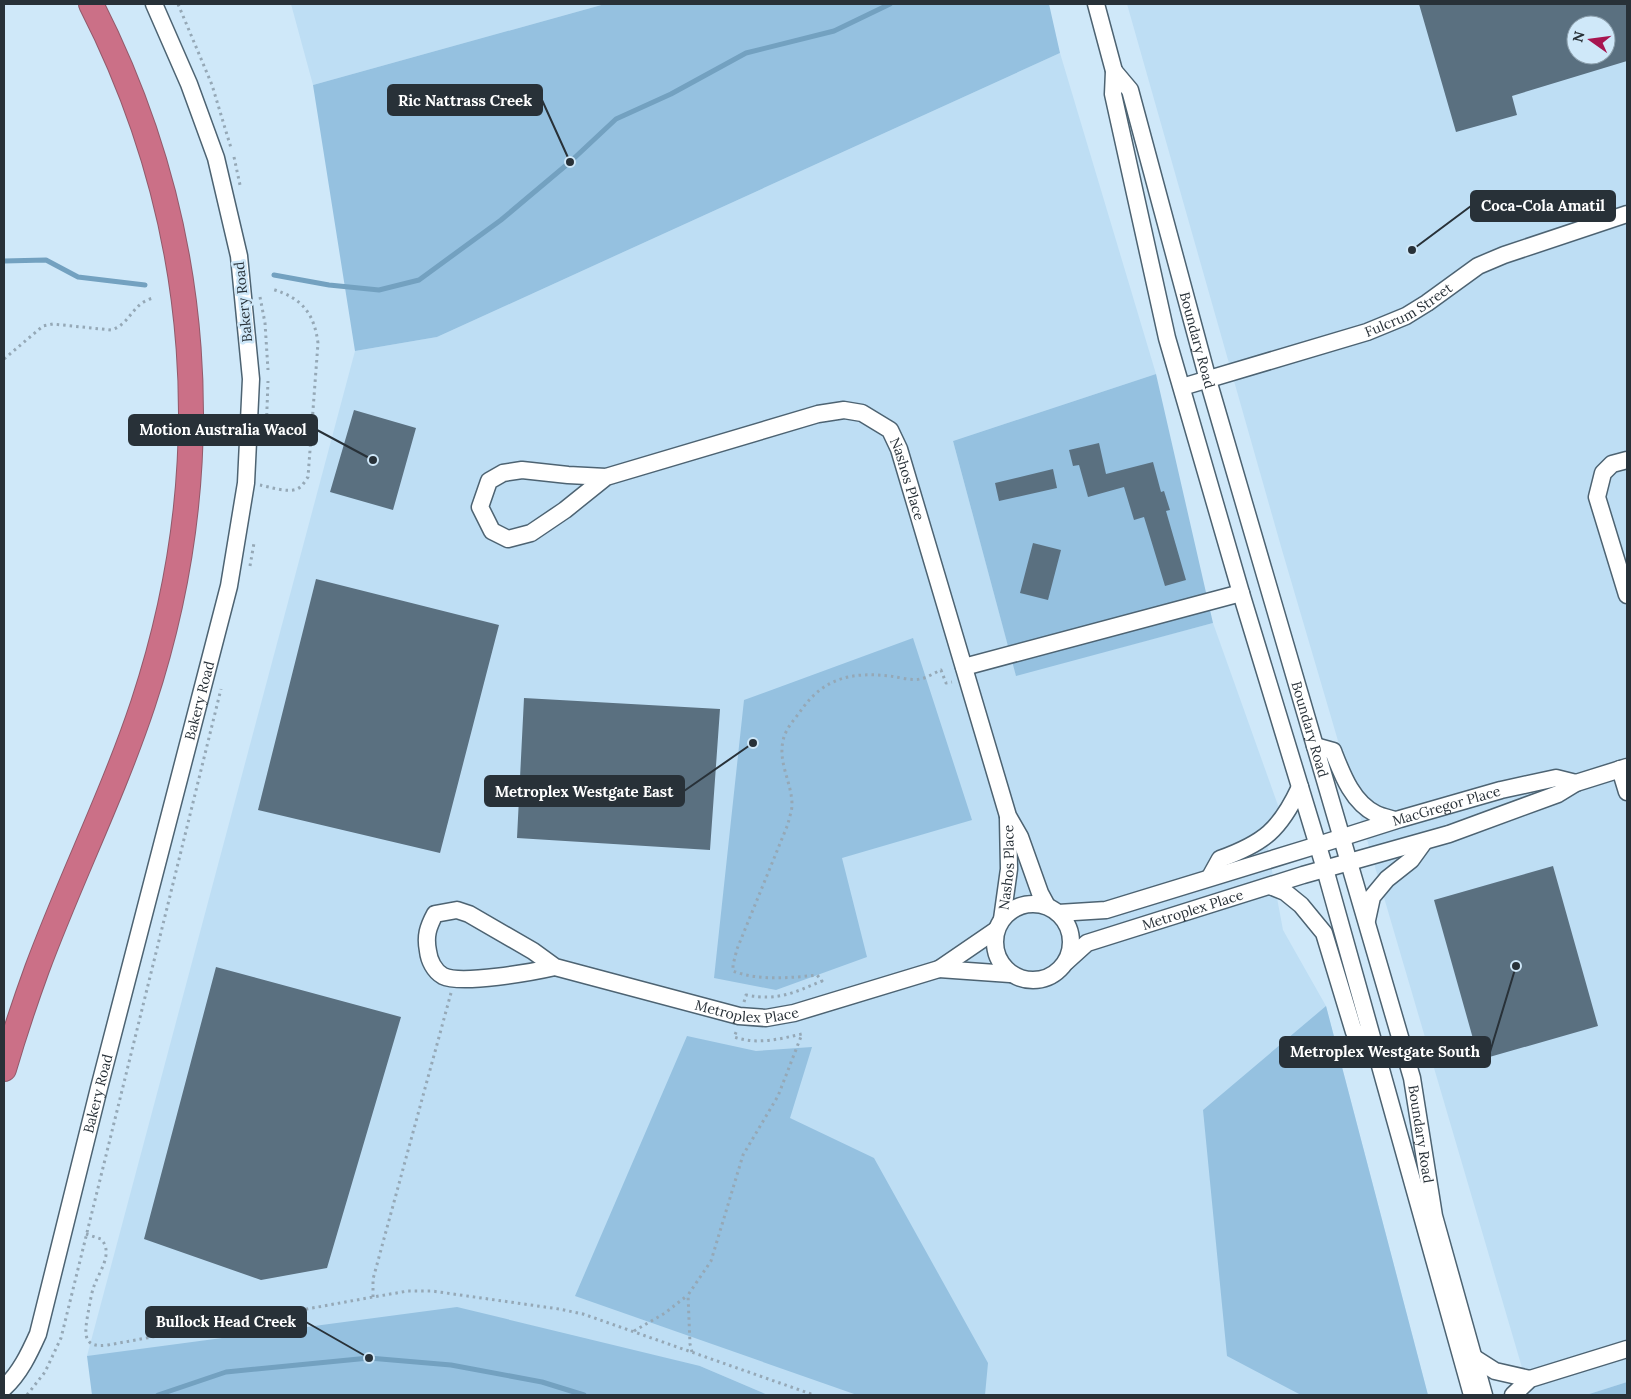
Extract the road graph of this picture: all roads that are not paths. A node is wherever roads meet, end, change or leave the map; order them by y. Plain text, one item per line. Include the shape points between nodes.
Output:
1 (91, 4) edge
2 (154, 4) edge
3 (1096, 4) edge
4 (1114, 70) junction
5 (1627, 214) edge
6 (1208, 380) junction
7 (1182, 387) junction
8 (1627, 460) edge
9 (606, 477) junction
10 (1242, 593) junction
11 (1627, 595) edge
12 (966, 673) junction
13 (1315, 746) junction
14 (1624, 768) edge
15 (1576, 783) junction
16 (1300, 787) junction
17 (1627, 792) edge
18 (1008, 816) junction
19 (1395, 820) junction
20 (1342, 837) junction
21 (1424, 842) junction
22 (1318, 846) junction
23 (1350, 863) junction
24 (1325, 869) junction
25 (1210, 878) junction
26 (1270, 886) junction
27 (1053, 910) junction
28 (1366, 921) junction
29 (999, 924) junction
30 (1066, 962) junction
31 (555, 968) junction
32 (939, 969) junction
33 (1010, 974) junction
34 (1371, 1036) junction
35 (4, 1069) edge
36 (1627, 1349) edge
37 (1473, 1357) junction
38 (1530, 1379) junction
39 (4, 1388) edge
40 (1472, 1395) edge
41 (1484, 1395) edge
42 (1513, 1395) edge

1 - 35 highway via 130,90 170,216 188,328 192,434 188,495 172,600 158,657 121,764 38,967
2 - 39 street, Bakery Road via 189,84 216,158 239,256 251,380 246,483 229,586 40,1326 28,1358
3 - 4 street, Boundary Road
4 - 6 street, Boundary Road via 1130,90
4 - 7 street, Boundary Road via 1113,94 1167,338
5 - 6 street, Fulcrum Street via 1478,266 1406,316 1367,332
6 - 7 street, Fulcrum Street
6 - 13 street, Boundary Road
7 - 10 street, Boundary Road
8 - 11 street via 1612,464 1603,473 1597,497
9 - 9 street, Nashos Place via 531,533 508,539 492,531 480,507 489,481 503,473 522,470
9 - 12 street, Nashos Place via 818,414 844,410 862,413 877,421 890,430 899,449
10 - 12 street
10 - 16 street, Boundary Road
12 - 18 street, Nashos Place
13 - 19 street via 1333,751 1343,779 1362,804 1376,814
13 - 20 street, Boundary Road
14 - 15 street, MacGregor Place
14 - 17 street
15 - 19 street, MacGregor Place via 1556,778
15 - 21 street, MacGregor Place via 1558,794
16 - 22 street, Boundary Road
16 - 25 street via 1290,808 1272,831 1248,848 1220,858
18 - 27 street, Nashos Place via 1020,837 1040,893
18 - 29 street, Nashos Place via 1009,869
19 - 20 street, MacGregor Place
20 - 22 street, MacGregor Place
20 - 23 street, Boundary Road
21 - 23 street, MacGregor Place
21 - 28 street via 1411,860 1387,879 1372,897
22 - 24 street, Boundary Road
22 - 25 street, Metroplex Place
23 - 24 street, MacGregor Place
23 - 28 street, Boundary Road
24 - 26 street, Metroplex Place
24 - 34 street, Boundary Road
25 - 27 street, Metroplex Place via 1106,910
26 - 30 street, Metroplex Place via 1087,943
26 - 34 street via 1285,892 1301,905 1324,933 1354,1032
27 - 29 street via 1034,903 1022,905 1011,910
27 - 30 street via 1067,924 1071,936
28 - 37 street, Boundary Road via 1412,1078 1434,1216
29 - 32 street, Metroplex Place
29 - 33 street via 994,942 996,954
30 - 33 street via 1045,979 1033,981
31 - 31 street, Metroplex Place via 526,947 457,910 435,914 427,929 429,962 442,976 455,979 518,975
31 - 32 street, Metroplex Place via 739,1016 766,1018 794,1013
32 - 33 street, Metroplex Place
34 - 40 street, Boundary Road
36 - 38 street
37 - 38 street via 1495,1371
37 - 41 street, Boundary Road
38 - 42 street

